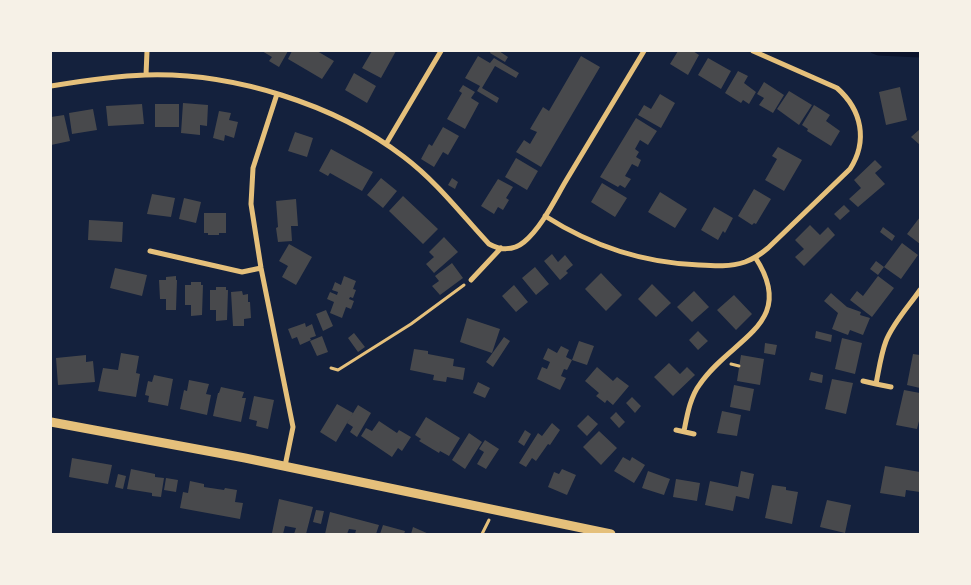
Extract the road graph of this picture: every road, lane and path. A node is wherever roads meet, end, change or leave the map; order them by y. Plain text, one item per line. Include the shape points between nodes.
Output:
1 (147, 51) edge
2 (441, 51) edge
3 (644, 51) edge
4 (753, 51) edge
5 (146, 75) junction
6 (51, 86) edge
7 (277, 94) junction
8 (386, 144) junction
9 (545, 216) junction
10 (501, 248) junction
11 (150, 251) dead end
12 (755, 257) junction
13 (261, 268) junction
14 (470, 280) joint
15 (920, 290) edge
16 (331, 368) dead end
17 (863, 381) dead end
18 (876, 384) junction
19 (891, 387) dead end
20 (51, 422) edge
21 (676, 430) dead end
22 (684, 431) junction
23 (694, 434) dead end
24 (285, 466) junction
25 (611, 534) edge

1 - 5 street
2 - 8 street
3 - 9 street
4 - 12 street via 845,94 857,113 861,133 858,154 850,170
5 - 6 street
5 - 7 street via 197,77
7 - 8 street via 332,114
7 - 13 street via 258,150 251,185 253,223
8 - 10 street via 425,174 489,244
9 - 10 street via 524,242 512,248
9 - 12 street via 599,244 644,259 717,266 735,265
10 - 14 street
11 - 13 street via 242,272
12 - 22 street via 770,290 766,314 701,382
13 - 24 street via 293,427
14 - 16 path via 411,324 338,370
15 - 18 street via 887,339
17 - 18 street
18 - 19 street
20 - 24 street
21 - 22 street
22 - 23 street
24 - 25 street

